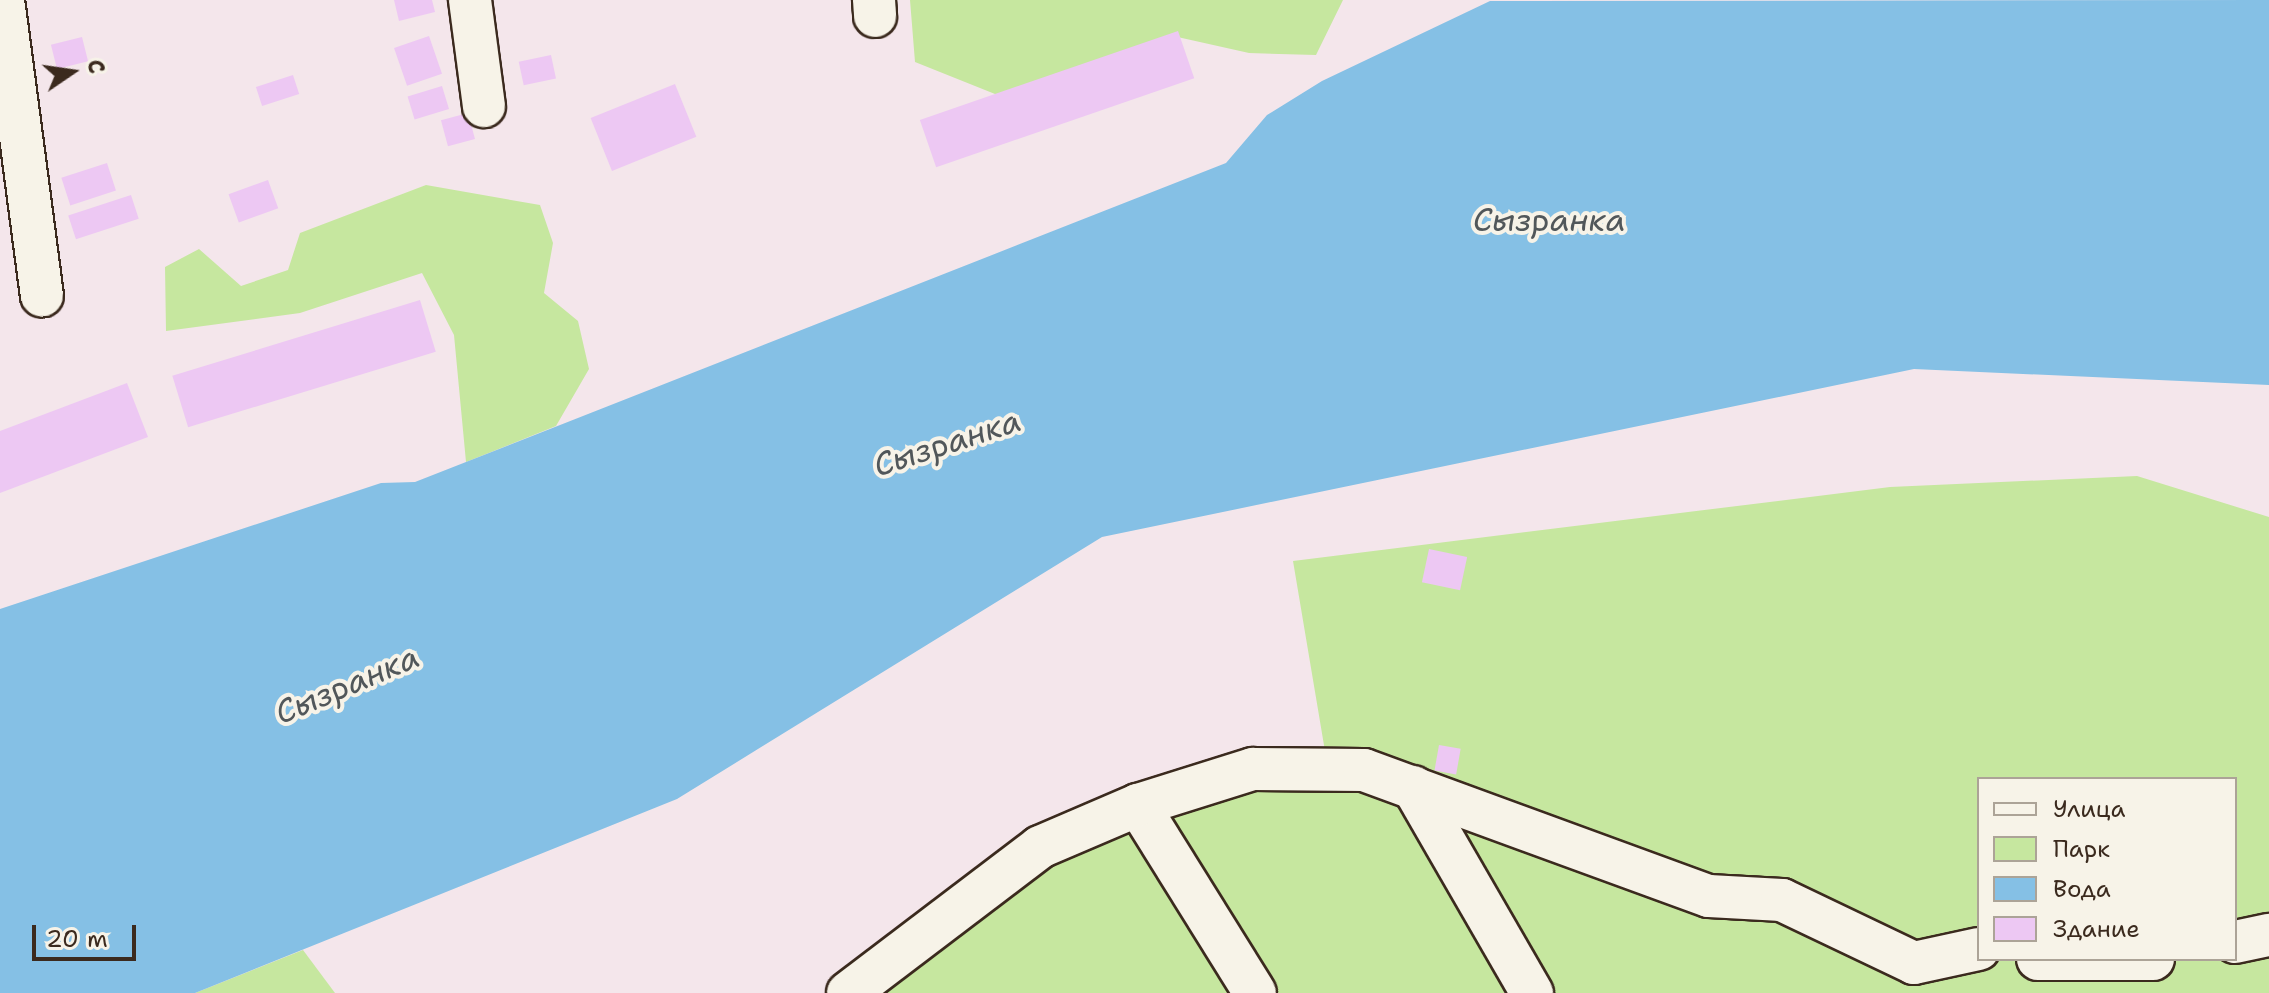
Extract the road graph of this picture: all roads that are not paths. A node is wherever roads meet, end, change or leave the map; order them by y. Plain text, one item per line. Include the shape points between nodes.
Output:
1 (3, 0) edge
2 (470, 0) edge
3 (484, 106) dead end
4 (42, 295) dead end
5 (1413, 787) junction
6 (1138, 805) junction
7 (2269, 935) edge
8 (2237, 942) edge
9 (1977, 950) edge
10 (1917, 978) edge
11 (848, 993) edge
12 (1255, 993) edge
13 (1532, 993) edge

1 - 4 street
2 - 3 street
5 - 6 street via 1364,770 1253,769
5 - 10 street via 1709,896 1782,900
5 - 13 street
6 - 11 street via 1040,847
6 - 12 street
7 - 8 street
9 - 10 street

